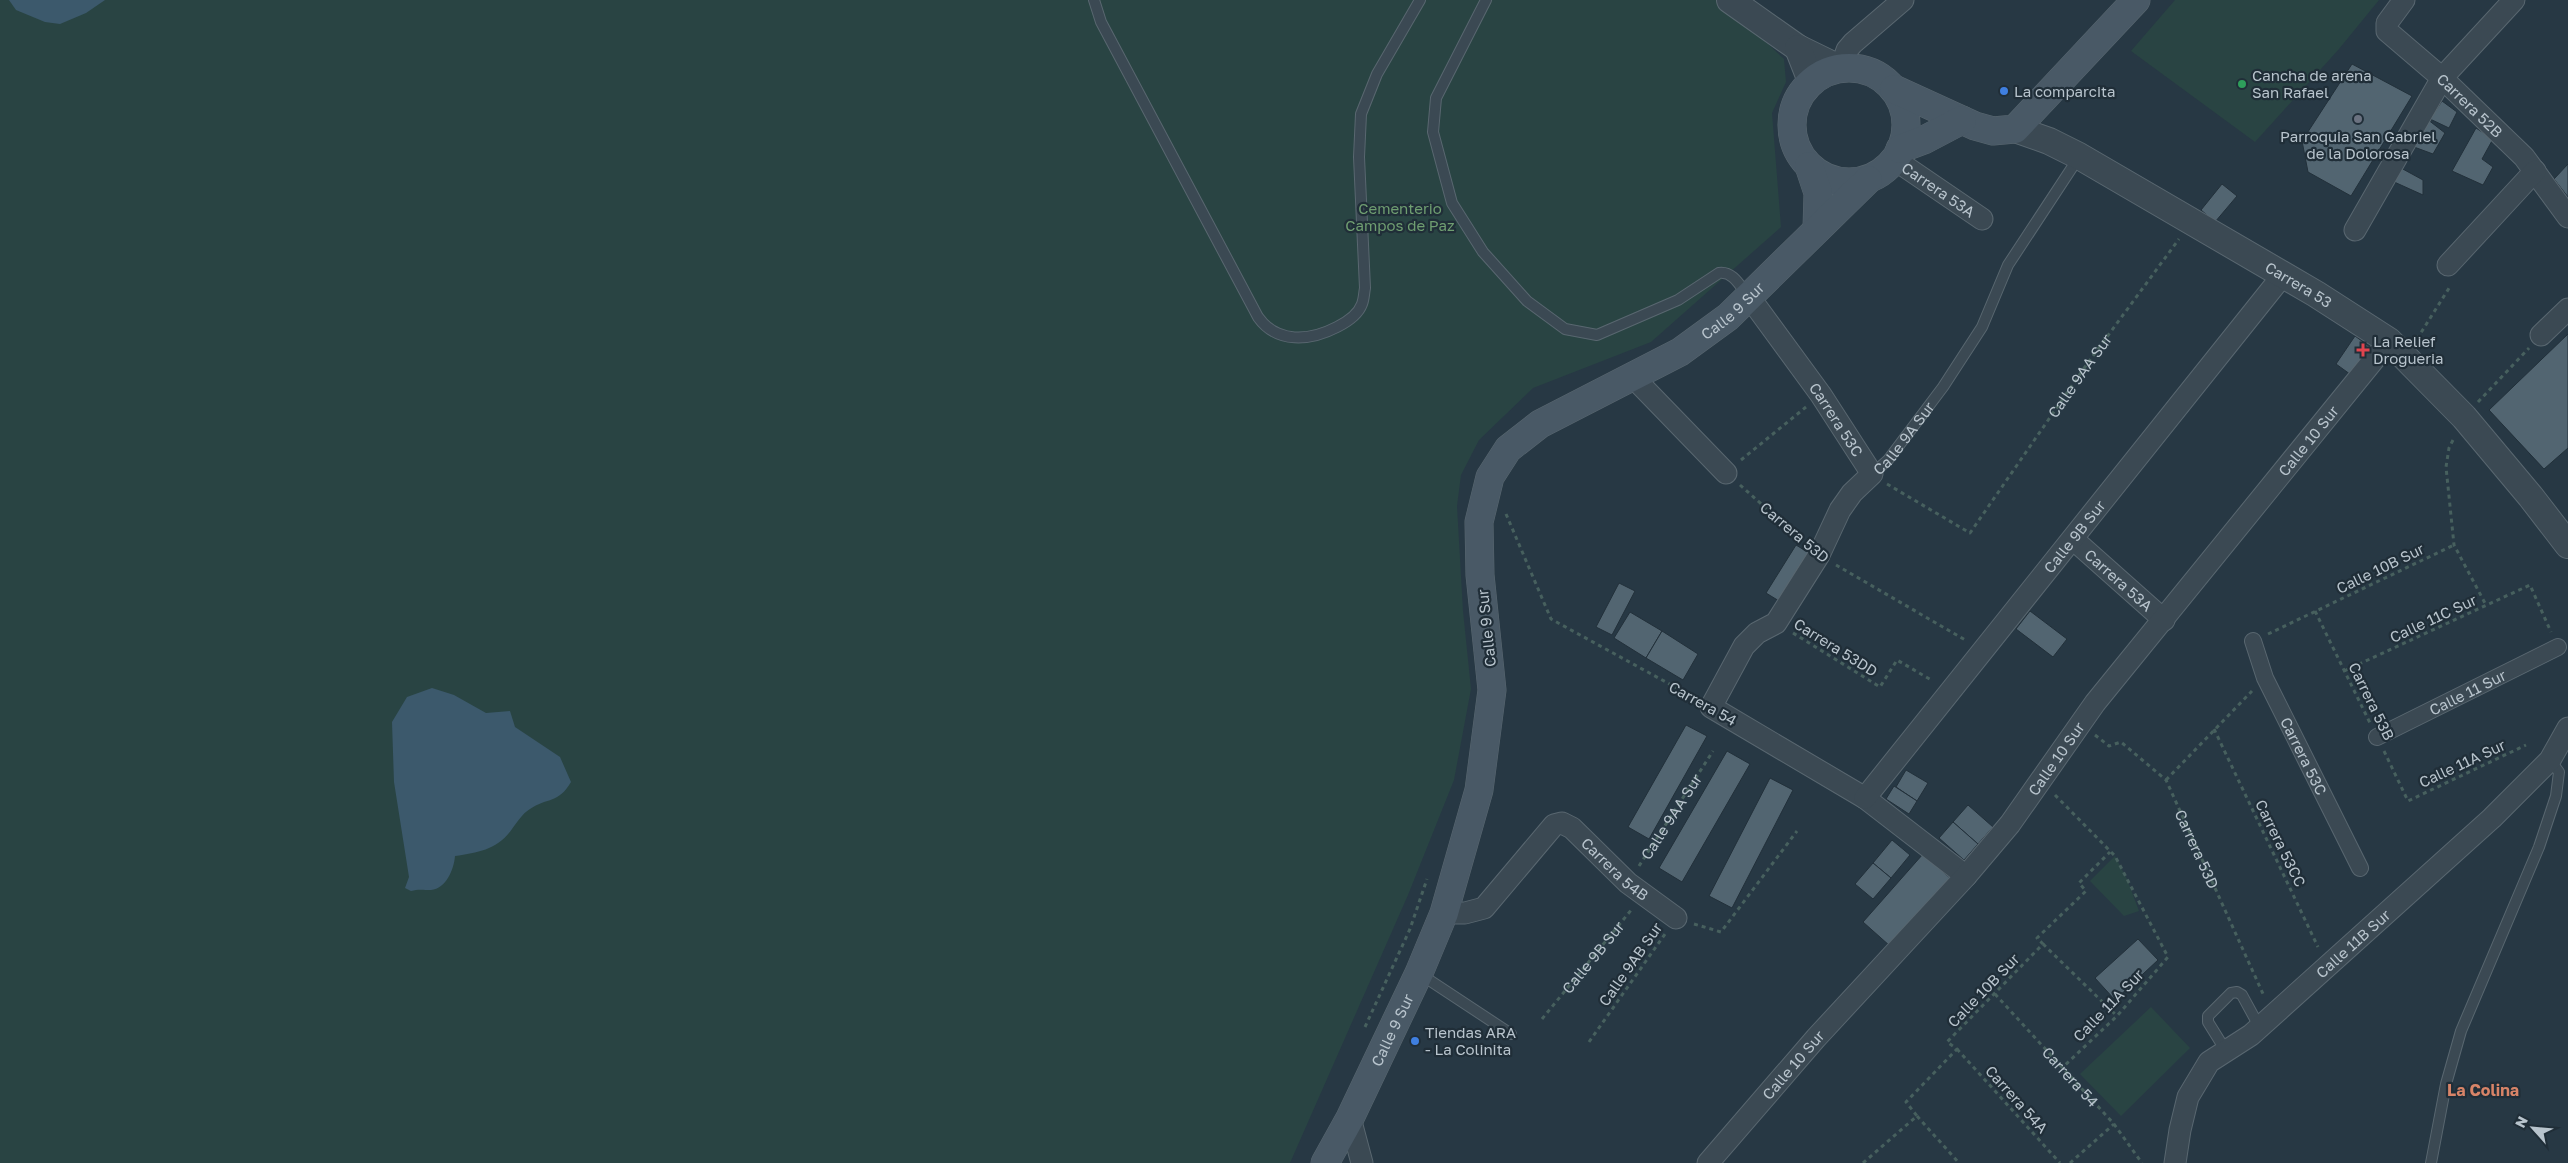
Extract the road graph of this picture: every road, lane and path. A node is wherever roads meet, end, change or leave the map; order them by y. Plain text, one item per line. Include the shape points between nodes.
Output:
1 (1094, 0) edge
2 (1420, 0) edge
3 (1486, 0) edge
4 (1730, 0) edge
5 (1903, 0) edge
6 (2136, 0) edge
7 (2404, 0) edge
8 (2514, 0) edge
9 (1798, 48) junction
10 (1839, 67) junction
11 (2442, 78) junction
12 (1802, 86) junction
13 (1894, 90) junction
14 (1962, 120) junction
15 (2015, 129) junction
16 (1897, 154) junction
17 (2079, 156) junction
18 (1799, 163) junction
19 (2535, 171) junction
20 (1868, 180) junction
21 (2568, 217) edge
22 (1982, 219) dead end
23 (2191, 222) junction
24 (1817, 229) junction
25 (2355, 230) dead end
26 (2448, 265) joint
27 (2283, 275) junction
28 (1750, 298) junction
29 (2568, 309) edge
30 (2541, 335) dead end
31 (2398, 348) junction
32 (1633, 376) junction
33 (1821, 395) junction
34 (1726, 473) junction
35 (1872, 474) junction
36 (1505, 512) dead end
37 (2074, 540) junction
38 (2568, 545) edge
39 (1819, 555) junction
40 (2486, 605) junction
41 (2315, 611) junction
42 (2164, 620) junction
43 (1776, 623) junction
44 (2253, 641) joint
45 (2558, 647) joint
46 (1984, 651) junction
47 (2344, 671) junction
48 (2265, 678) junction
49 (1952, 692) junction
50 (1712, 707) junction
51 (2081, 724) junction
52 (2214, 729) junction
53 (2567, 734) edge
54 (2377, 737) junction
55 (2526, 745) dead end
56 (1713, 751) dead end
57 (2550, 760) junction
58 (2166, 780) junction
59 (2041, 781) junction
60 (1865, 798) junction
61 (2408, 801) joint
62 (1797, 831) dead end
63 (2110, 852) junction
64 (2360, 868) dead end
65 (1966, 876) junction
66 (1428, 878) dead end
67 (1636, 889) junction
68 (1444, 913) junction
69 (1676, 918) junction
70 (2043, 944) junction
71 (2327, 967) junction
72 (1419, 973) junction
73 (1995, 994) junction
74 (2118, 1016) junction
75 (1542, 1019) dead end
76 (2266, 1022) junction
77 (1511, 1034) dead end
78 (1361, 1036) dead end
79 (1588, 1042) dead end
80 (1957, 1050) junction
81 (2226, 1051) junction
82 (2063, 1067) junction
83 (1917, 1116) junction
84 (1350, 1118) junction
85 (2114, 1124) junction
86 (1325, 1163) edge
87 (1362, 1163) edge
88 (1708, 1163) edge
89 (1863, 1163) edge
90 (1959, 1163) edge
91 (2060, 1163) edge
92 (2070, 1163) edge
93 (2142, 1163) edge
94 (2175, 1163) edge
95 (2431, 1163) edge

1 - 2 lane via 1106,31 1258,317 1280,335 1302,338 1325,333 1349,321 1362,304 1365,288 1359,156 1361,114 1377,74
3 - 28 lane via 1436,98 1433,132 1452,203 1483,252 1527,301 1542,312 1565,328 1597,335 1678,300 1719,273 1726,272 1732,276
4 - 9 street
5 - 10 street via 1853,43
6 - 15 main road
7 - 11 street, Carrera 52B via 2387,23 2387,31
8 - 11 street
9 - 10 street
9 - 12 street
10 - 12 main road
10 - 13 main road via 1874,72
11 - 19 street, Carrera 52B
11 - 25 street
12 - 18 main road via 1795,103 1792,128
12 - 18 path via 1779,125 1781,144
13 - 14 main road, Carrera 53
13 - 16 main road via 1901,101 1906,125
14 - 15 main road, Carrera 53 via 1994,131
14 - 16 main road
15 - 17 street, Carrera 53
16 - 20 main road
16 - 22 street, Carrera 53A
17 - 23 street, Carrera 53
17 - 35 lane, Calle 9A Sur via 2008,265 1982,327 1944,387 1888,460
18 - 20 main road via 1834,180
18 - 24 main road via 1818,194
19 - 21 street, Carrera 52B
19 - 26 street
20 - 24 main road, Calle 9 Sur
23 - 27 street, Carrera 53
23 - 35 path, Calle 9AA Sur via 1970,532
24 - 28 main road, Calle 9 Sur
26 - 31 path via 2451,285
27 - 31 street, Carrera 53
27 - 37 street, Calle 9B Sur
28 - 32 main road, Calle 9 Sur via 1680,352
28 - 33 street, Carrera 53C
29 - 30 street
31 - 38 street, Carrera 53 via 2464,417
31 - 42 street, Calle 10 Sur
32 - 34 street
32 - 68 main road, Calle 9 Sur via 1540,424 1508,448 1490,477 1479,522 1480,575 1492,690 1479,790
33 - 34 path
33 - 35 street, Carrera 53C
34 - 39 path, Carrera 53D
35 - 39 street, Calle 9A Sur via 1840,510
36 - 50 path, Carrera 54 via 1550,619
37 - 42 street, Carrera 53A
37 - 46 street, Calle 9B Sur
39 - 43 street, Calle 9A Sur
39 - 46 path, Carrera 53D
40 - 41 path, Calle 10B Sur via 2454,545
40 - 45 path, Calle 11C Sur via 2530,585
40 - 47 path, Calle 11C Sur
41 - 44 path, Calle 10B Sur
41 - 47 path, Carrera 53B
42 - 51 street, Calle 10 Sur
43 - 49 path, Carrera 53DD via 1880,687 1896,660
43 - 50 street, Calle 9A Sur via 1757,633 1744,646
44 - 48 street, Carrera 53C
45 - 54 street, Calle 11 Sur
46 - 49 street, Calle 9B Sur
47 - 54 path, Carrera 53B
48 - 52 path
48 - 64 street, Carrera 53C
49 - 60 street, Calle 9B Sur
50 - 60 street, Carrera 54
51 - 58 path, Carrera 53D via 2109,746 2121,742
51 - 59 street, Calle 10 Sur
52 - 58 path
52 - 71 path, Carrera 53CC
53 - 57 street, Calle 11B Sur
54 - 61 path, Carrera 53B
55 - 61 path, Calle 11A Sur
56 - 67 path, Calle 9AA Sur
57 - 71 street, Calle 11B Sur via 2492,818
57 - 95 lane via 2559,772 2556,796 2539,847 2460,1031
58 - 76 path, Carrera 53D
59 - 63 path
59 - 65 street, Calle 10 Sur
60 - 65 street, Carrera 54
62 - 69 path, Calle 9AB Sur via 1721,932
63 - 70 path, Calle 10B Sur via 2079,882 2086,891 2037,938
63 - 74 path, Calle 11A Sur via 2168,957
65 - 88 street, Calle 10 Sur via 1816,1038
66 - 78 path via 1410,929
67 - 68 street, Carrera 54B via 1567,824 1562,823 1554,825 1484,908 1465,913
67 - 69 street, Carrera 54B
67 - 75 path, Calle 9B Sur
68 - 72 main road, Calle 9 Sur
69 - 79 path, Calle 9AB Sur
70 - 73 path, Calle 10B Sur
70 - 74 path
71 - 76 street, Calle 11B Sur
72 - 77 lane
72 - 84 main road, Calle 9 Sur
73 - 80 path, Calle 10B Sur via 1947,1042
73 - 82 path, Carrera 54
74 - 82 path, Calle 11A Sur
76 - 81 street, Calle 11B Sur
76 - 81 lane via 2242,995 2231,993 2208,1016 2208,1022
80 - 83 path, Calle 10B Sur via 1906,1102
80 - 91 path, Carrera 54A
81 - 94 street, Calle 11B Sur via 2208,1062 2188,1097
82 - 85 path, Carrera 54
83 - 89 path
83 - 90 path
84 - 86 main road, Calle 9 Sur
84 - 87 street
85 - 92 path
85 - 93 path, Carrera 54

